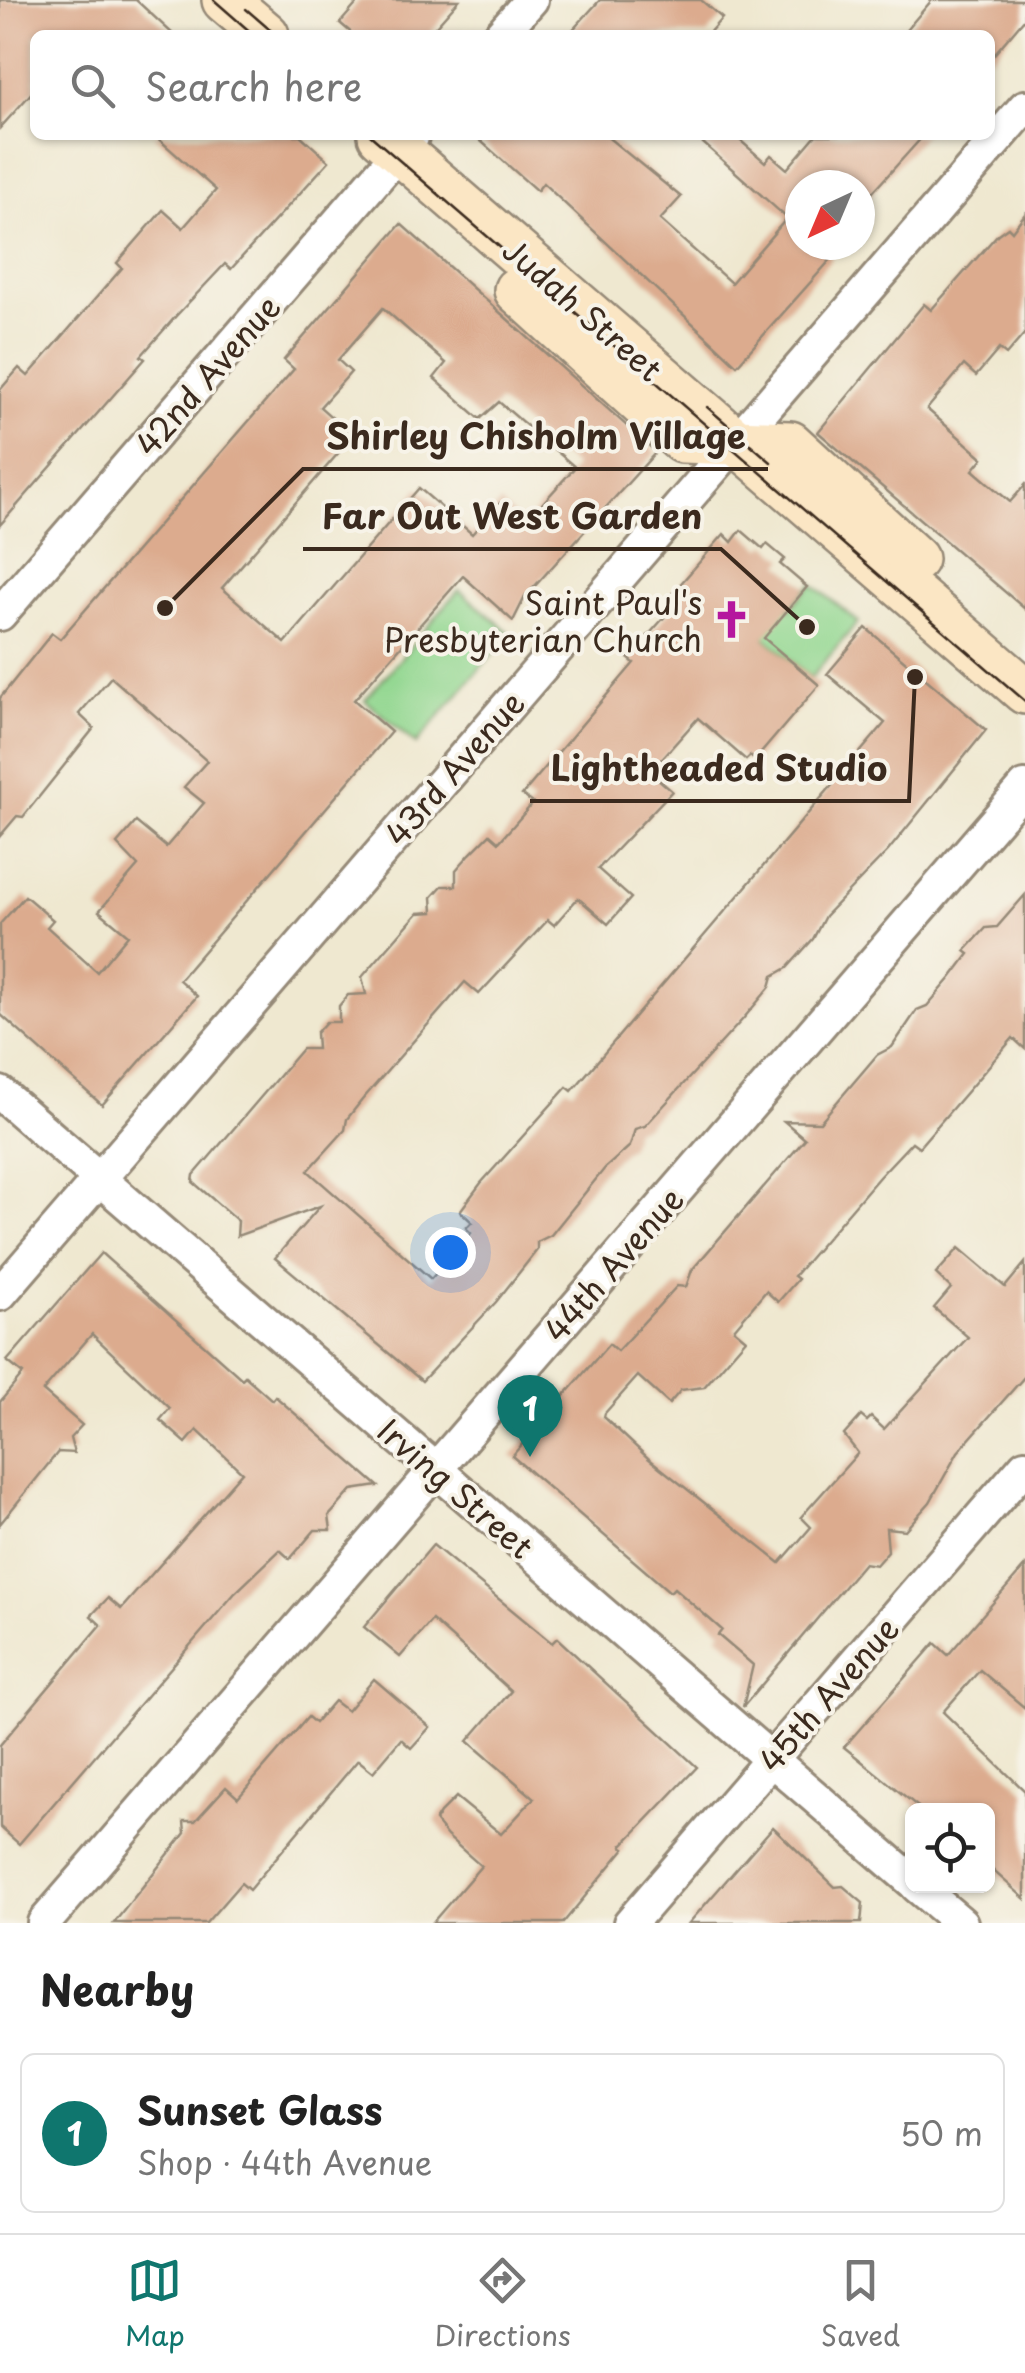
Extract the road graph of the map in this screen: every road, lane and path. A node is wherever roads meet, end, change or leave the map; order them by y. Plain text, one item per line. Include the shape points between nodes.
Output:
1 (225, 0) edge
2 (531, 0) edge
3 (260, 30) edge
4 (504, 30) edge
5 (1025, 107) edge
6 (398, 140) edge
7 (736, 442) junction
8 (0, 614) edge
9 (1025, 691) edge
10 (1025, 787) edge
11 (0, 1093) edge
12 (99, 1179) junction
13 (0, 1294) edge
14 (1025, 1466) edge
15 (436, 1469) junction
16 (772, 1760) junction
17 (905, 1875) edge
18 (926, 1893) edge
19 (44, 1923) edge
20 (630, 1923) edge
21 (961, 1923) edge

1 - 3 street
2 - 4 street
5 - 7 street, 43rd Avenue
6 - 7 street, Judah Street via 475,216
6 - 8 street, 42nd Avenue
7 - 9 street, Judah Street
7 - 12 street, 43rd Avenue
10 - 15 street, 44th Avenue
11 - 12 street, Irving Street
12 - 13 street, 43rd Avenue
12 - 15 street, Irving Street
14 - 16 street, 45th Avenue
15 - 16 street, Irving Street
15 - 19 street, 44th Avenue
16 - 17 street, Irving Street
16 - 20 street, 45th Avenue
18 - 21 street, Irving Street

